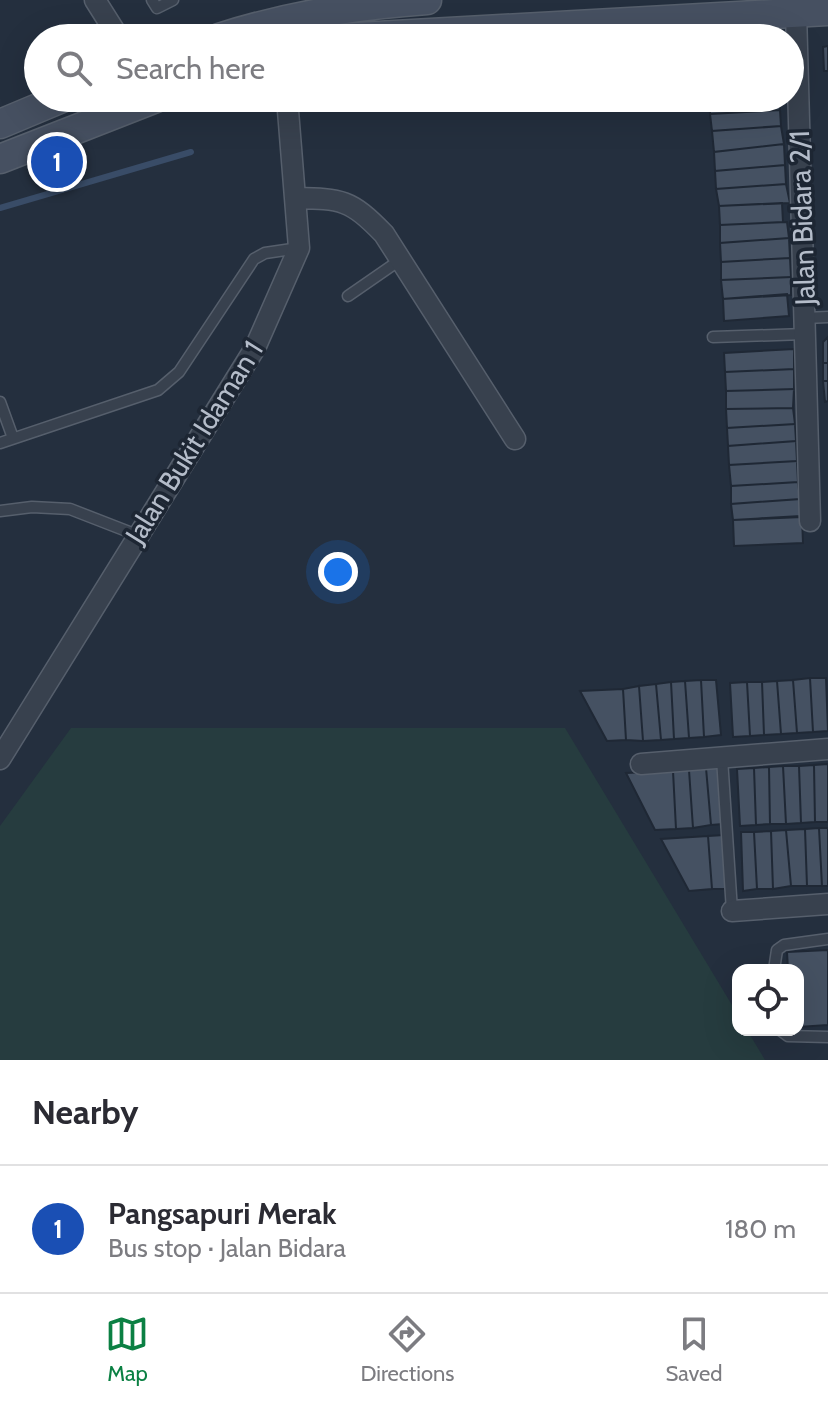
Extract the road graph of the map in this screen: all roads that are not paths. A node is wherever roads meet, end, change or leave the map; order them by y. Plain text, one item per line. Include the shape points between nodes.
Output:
1 (95, 0) edge
2 (152, 0) edge
3 (173, 0) edge
4 (427, 0) edge
5 (375, 2) edge
6 (828, 11) edge
7 (796, 12) junction
8 (110, 24) edge
9 (265, 24) edge
10 (586, 24) edge
11 (796, 24) edge
12 (29, 112) edge
13 (120, 112) edge
14 (288, 112) edge
15 (799, 112) edge
16 (0, 124) edge
17 (0, 159) edge
18 (295, 198) junction
19 (299, 248) junction
20 (400, 260) junction
21 (348, 296) dead end
22 (828, 317) edge
23 (805, 326) junction
24 (713, 337) dead end
25 (0, 402) edge
26 (13, 438) junction
27 (515, 439) dead end
28 (0, 443) edge
29 (0, 511) edge
30 (810, 521) dead end
31 (137, 535) junction
32 (828, 749) edge
33 (722, 758) junction
34 (0, 759) edge
35 (641, 764) dead end
36 (828, 904) edge
37 (732, 911) joint
38 (828, 939) edge
39 (775, 964) edge
40 (788, 1036) edge
41 (828, 1037) edge

1 - 8 street
2 - 3 lane via 157,8
4 - 5 main road
5 - 9 main road
6 - 7 main road
7 - 10 main road
7 - 11 street, Jalan Bidara 2/1
12 - 16 main road
13 - 17 main road
14 - 18 street, Jalan Bukit Idaman 1
15 - 23 street, Jalan Bidara 2/1
18 - 19 street, Jalan Bukit Idaman 1
18 - 20 street via 337,199 361,210
19 - 26 lane via 254,259 179,372 158,390
19 - 31 street, Jalan Bukit Idaman 1 via 255,348
20 - 21 lane
20 - 27 street
22 - 23 lane
23 - 24 lane
23 - 30 street, Jalan Bidara 2/1
25 - 26 lane
26 - 28 lane
29 - 31 lane via 70,509
31 - 34 street, Jalan Bukit Idaman 1
32 - 33 street
33 - 35 street
33 - 37 lane
36 - 37 street
38 - 39 lane via 784,945 777,950
40 - 41 lane

